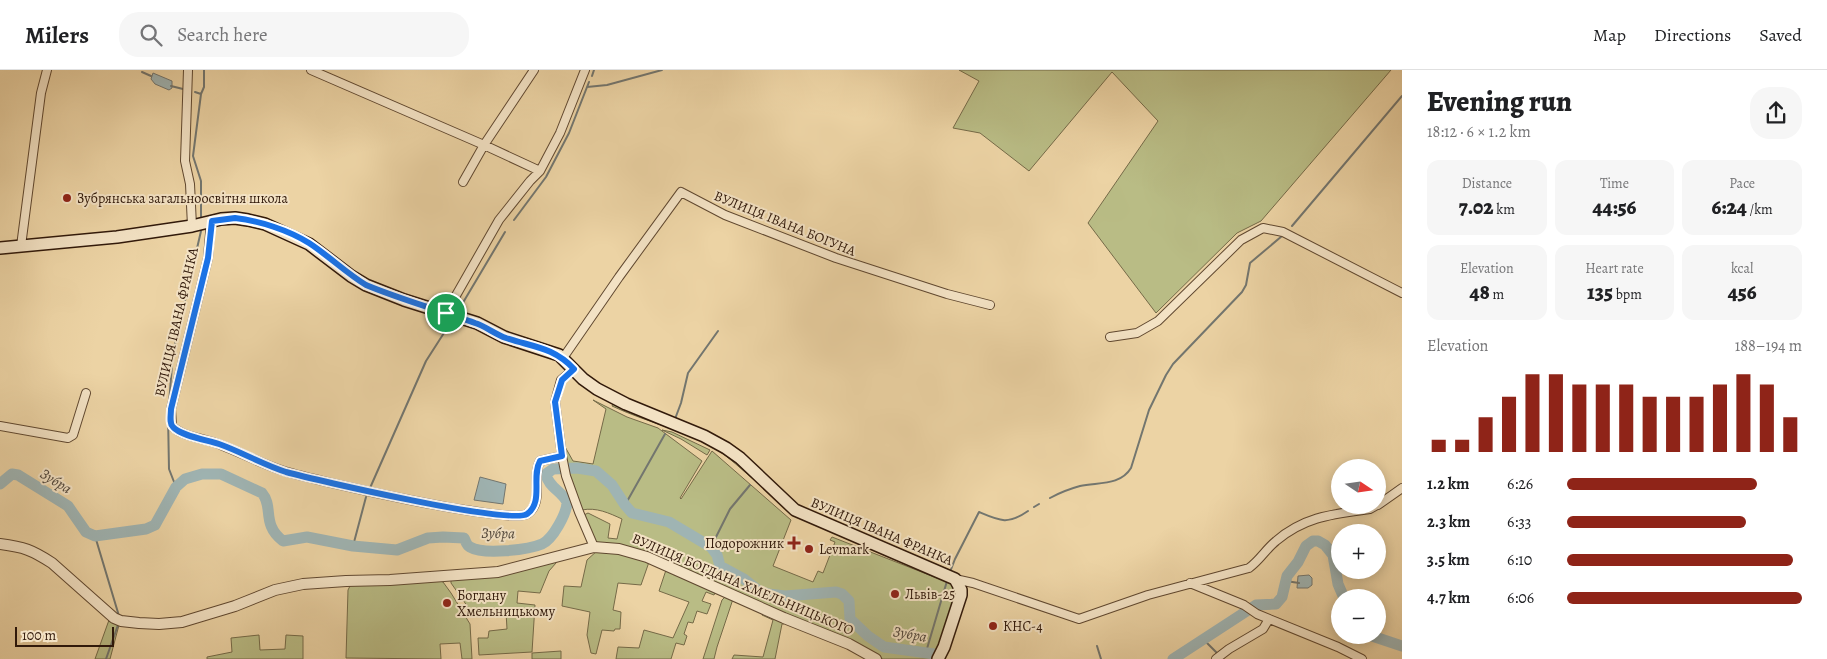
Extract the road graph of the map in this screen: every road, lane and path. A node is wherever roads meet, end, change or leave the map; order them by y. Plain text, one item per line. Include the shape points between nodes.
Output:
1 (47, 70) edge
2 (188, 70) edge
3 (311, 70) edge
4 (534, 70) edge
5 (585, 70) edge
6 (484, 145) junction
7 (540, 171) junction
8 (463, 182) dead end
9 (212, 221) junction
10 (192, 226) junction
11 (21, 246) junction
12 (0, 248) edge
13 (1402, 293) edge
14 (990, 305) dead end
15 (446, 313) junction
16 (1110, 337) dead end
17 (563, 358) junction
18 (574, 369) junction
19 (86, 393) dead end
20 (0, 426) edge
21 (563, 459) junction
22 (1402, 488) edge
23 (1386, 499) edge
24 (1334, 514) edge
25 (0, 544) edge
26 (594, 547) junction
27 (955, 579) junction
28 (1190, 583) junction
29 (1269, 619) junction
30 (939, 656) edge
31 (876, 659) edge
32 (1216, 659) edge
33 (1362, 659) edge

1 - 11 street via 40,93
2 - 10 street via 185,161 190,184
3 - 6 street
4 - 6 street
5 - 7 street via 560,133
6 - 7 street
6 - 8 street
7 - 15 street via 499,220
9 - 10 main road, ВУЛИЦЯ ІВАНА ФРАНКА
9 - 15 main road, ВУЛИЦЯ ІВАНА ФРАНКА via 235,218 286,232 309,244 366,285
9 - 21 street, ВУЛИЦЯ ІВАНА ФРАНКА via 208,258 171,409 172,426 180,432 220,444 256,462 286,472 473,512 523,516 535,502 536,471 540,461
10 - 11 main road, ВУЛИЦЯ ІВАНА ФРАНКА
11 - 12 main road, ВУЛИЦЯ ІВАНА ФРАНКА
13 - 16 street via 1283,232 1263,228 1241,240 1158,322 1137,334
14 - 17 street, ВУЛИЦЯ ІВАНА БОГУНА via 836,258 725,214 682,192
15 - 17 main road, ВУЛИЦЯ ІВАНА ФРАНКА
17 - 18 main road, ВУЛИЦЯ ІВАНА ФРАНКА
18 - 21 street via 562,380 555,402
18 - 27 main road, ВУЛИЦЯ ІВАНА ФРАНКА via 591,385 613,398 721,445 740,458 795,510
19 - 20 street via 73,435 68,438
21 - 26 street via 566,476
22 - 23 street, ВУЛИЦЯ ІВАНА ФРАНКА
24 - 28 street, ВУЛИЦЯ ІВАНА ФРАНКА via 1304,523 1276,541 1249,568
25 - 26 street, ВУЛИЦЯ БОГДАНА ХМЕЛЬНИЦЬКОГО via 17,545 41,556 114,618 159,624 205,616 275,590 303,584 498,572
26 - 31 street, ВУЛИЦЯ БОГДАНА ХМЕЛЬНИЦЬКОГО via 614,548 647,557 849,644
27 - 28 street, ВУЛИЦЯ ІВАНА ФРАНКА via 1079,619
27 - 30 main road via 962,590 961,595
28 - 29 street
29 - 32 street via 1263,629
29 - 33 street

